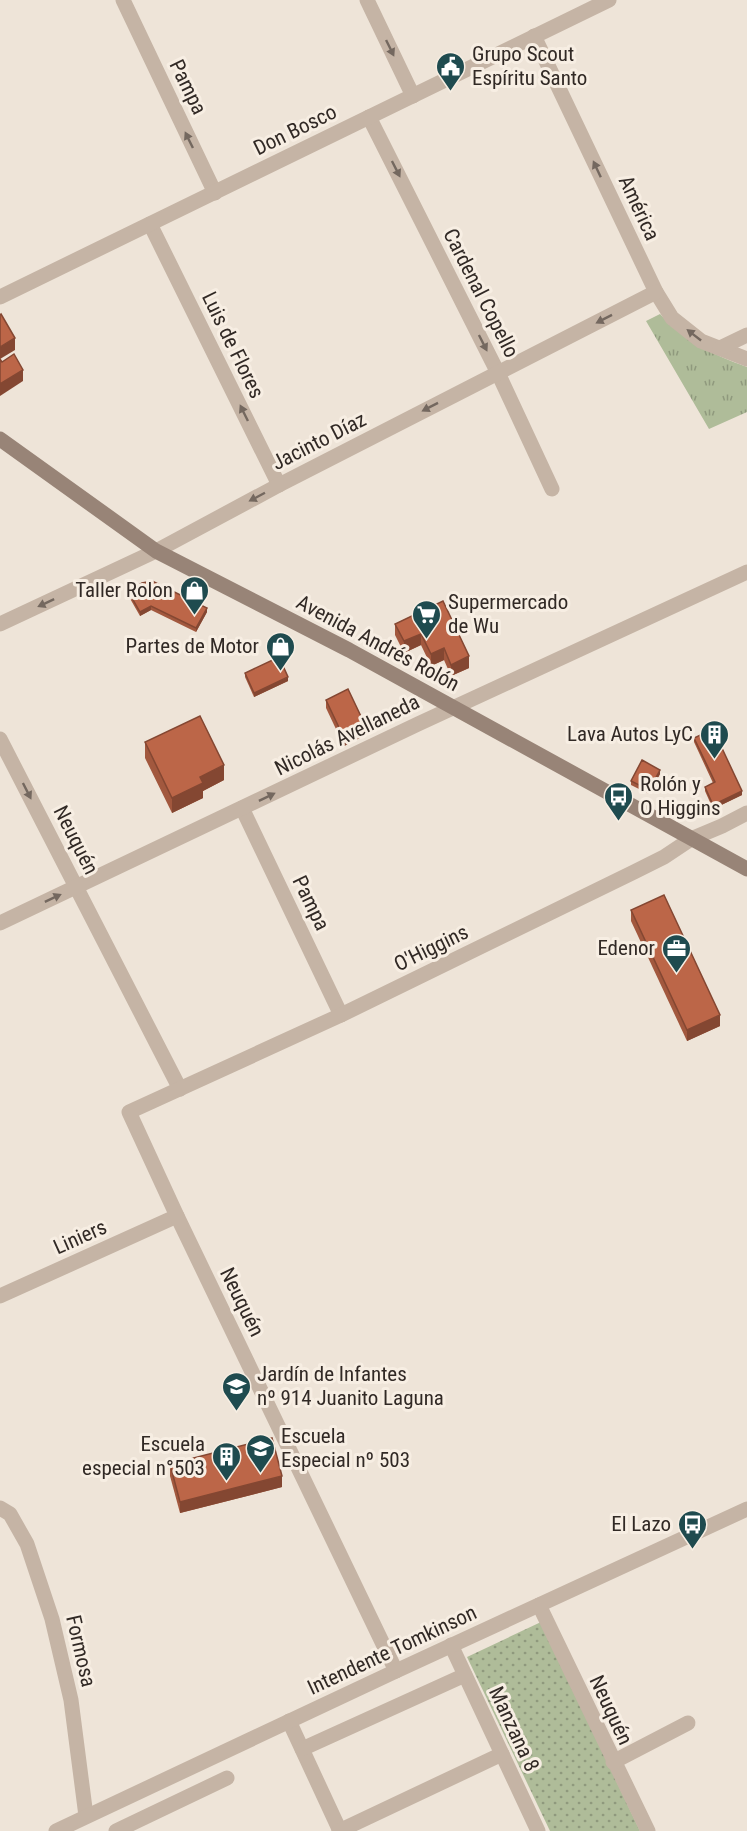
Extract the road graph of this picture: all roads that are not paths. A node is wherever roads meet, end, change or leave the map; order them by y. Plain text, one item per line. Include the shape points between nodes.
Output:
1 (123, 0) edge
2 (367, 0) edge
3 (604, 1) edge
4 (534, 36) junction
5 (413, 96) junction
6 (369, 117) junction
7 (215, 192) junction
8 (150, 224) junction
9 (656, 292) junction
10 (0, 297) edge
11 (747, 335) edge
12 (720, 348) junction
13 (747, 359) edge
14 (498, 373) junction
15 (0, 439) edge
16 (279, 485) junction
17 (552, 489) dead end
18 (156, 551) junction
19 (747, 572) edge
20 (0, 624) edge
21 (454, 708) junction
22 (0, 739) edge
23 (242, 808) junction
24 (747, 813) edge
25 (691, 839) junction
26 (747, 869) edge
27 (76, 887) junction
28 (0, 923) edge
29 (341, 1015) junction
30 (180, 1089) junction
31 (129, 1112) joint
32 (177, 1216) junction
33 (0, 1296) edge
34 (0, 1508) edge
35 (747, 1509) edge
36 (539, 1605) junction
37 (451, 1645) junction
38 (396, 1671) junction
39 (465, 1675) junction
40 (289, 1721) junction
41 (688, 1723) dead end
42 (302, 1749) junction
43 (502, 1754) junction
44 (613, 1762) junction
45 (227, 1778) dead end
46 (86, 1816) junction
47 (62, 1830) edge
48 (116, 1831) edge
49 (340, 1831) edge
50 (538, 1831) edge
51 (648, 1831) edge

7 -> 1 street, Pampa
2 -> 5 street
3 - 4 street, Don Bosco
4 - 5 street, Don Bosco
9 -> 4 street, América
5 - 6 street, Don Bosco
6 - 7 street, Don Bosco
6 -> 14 street, Cardenal Copello
7 - 8 street, Don Bosco
8 - 10 street, Don Bosco
16 -> 8 street, Luis de Flores
12 -> 9 street, América via 701,341 672,318
9 -> 14 street, Jacinto Díaz
11 - 12 street
12 - 13 street, América
14 -> 16 street, Jacinto Díaz
14 - 17 street, Cardenal Copello
15 - 18 main road, Avenida Andrés Rolón
16 -> 18 street, Jacinto Díaz
18 -> 20 street, Jacinto Díaz
18 - 21 main road, Avenida Andrés Rolón
19 - 21 street, Nicolás Avellaneda
23 -> 21 street, Nicolás Avellaneda
21 - 25 main road, Avenida Andrés Rolón
22 -> 27 street, Neuquén
23 - 27 street, Nicolás Avellaneda
23 - 29 street, Pampa
24 - 25 street, O'Higgins
25 - 26 main road, Avenida Andrés Rolón
25 - 29 street, O'Higgins via 664,857
28 -> 27 street, Nicolás Avellaneda
27 - 30 street, Neuquén
29 - 30 street, O'Higgins
30 - 31 street, O'Higgins
31 - 32 street, Neuquén
32 - 33 street, Liniers
32 - 38 street, Neuquén
34 - 46 street, Formosa via 9,1514 27,1544 52,1619 71,1700
35 - 36 street, Intendente Tomkinson
36 - 37 street, Intendente Tomkinson
36 - 44 street, Neuquén
37 - 38 street, Intendente Tomkinson
37 - 39 street, Manzana 8
38 - 40 street, Intendente Tomkinson
39 - 42 street
39 - 43 street, Manzana 8
40 - 42 street
40 - 46 street, Intendente Tomkinson
41 - 44 street
42 - 49 street
43 - 49 street
43 - 50 street, Manzana 8
44 - 51 street, Neuquén
45 - 48 street
46 - 47 street, Intendente Tomkinson

